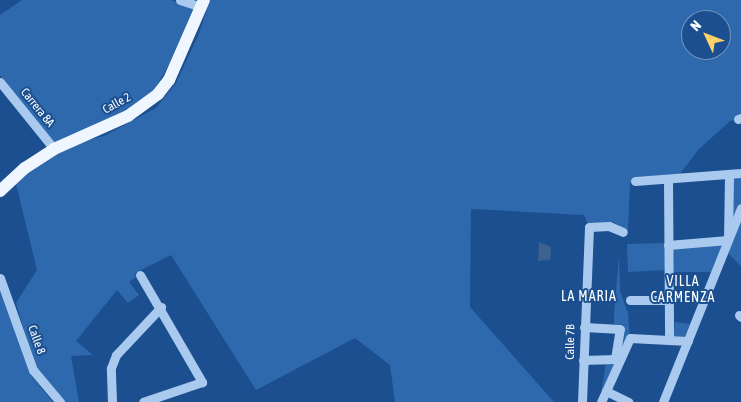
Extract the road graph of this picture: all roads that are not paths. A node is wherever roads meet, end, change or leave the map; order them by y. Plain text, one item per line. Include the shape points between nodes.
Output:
1 (180, 0) edge
2 (203, 3) edge
3 (0, 82) edge
4 (54, 149) junction
5 (741, 173) edge
6 (729, 174) junction
7 (668, 179) junction
8 (635, 181) dead end
9 (0, 191) edge
10 (741, 208) edge
11 (623, 232) dead end
12 (728, 240) junction
13 (668, 245) junction
14 (140, 275) dead end
15 (0, 278) edge
16 (630, 300) dead end
17 (668, 300) junction
18 (161, 307) junction
19 (584, 327) junction
20 (669, 340) junction
21 (688, 341) junction
22 (583, 360) junction
23 (606, 391) junction
24 (60, 402) edge
25 (112, 402) edge
26 (143, 402) edge
27 (582, 402) edge
28 (601, 402) edge
29 (628, 402) edge
30 (663, 402) edge

1 - 2 street
2 - 4 main road, Calle 2 via 169,80 158,94 128,116
3 - 4 street, Carrera 8A
4 - 9 main road, Calle 2 via 25,168
5 - 6 street
6 - 7 street
6 - 12 street
7 - 8 street
7 - 13 street
10 - 12 street
11 - 19 street, Calle 7B via 610,226 590,227
12 - 13 street
12 - 21 street
13 - 17 street
14 - 18 street
15 - 24 street, Calle 8 via 33,370
16 - 17 street
17 - 20 street
18 - 25 street via 116,355 111,368
18 - 26 street via 202,382
19 - 22 street, Calle 7B
19 - 22 street via 620,329 615,359
20 - 21 street
20 - 23 street via 630,338
21 - 30 street
22 - 27 street, Calle 7B
23 - 28 street
23 - 29 street

